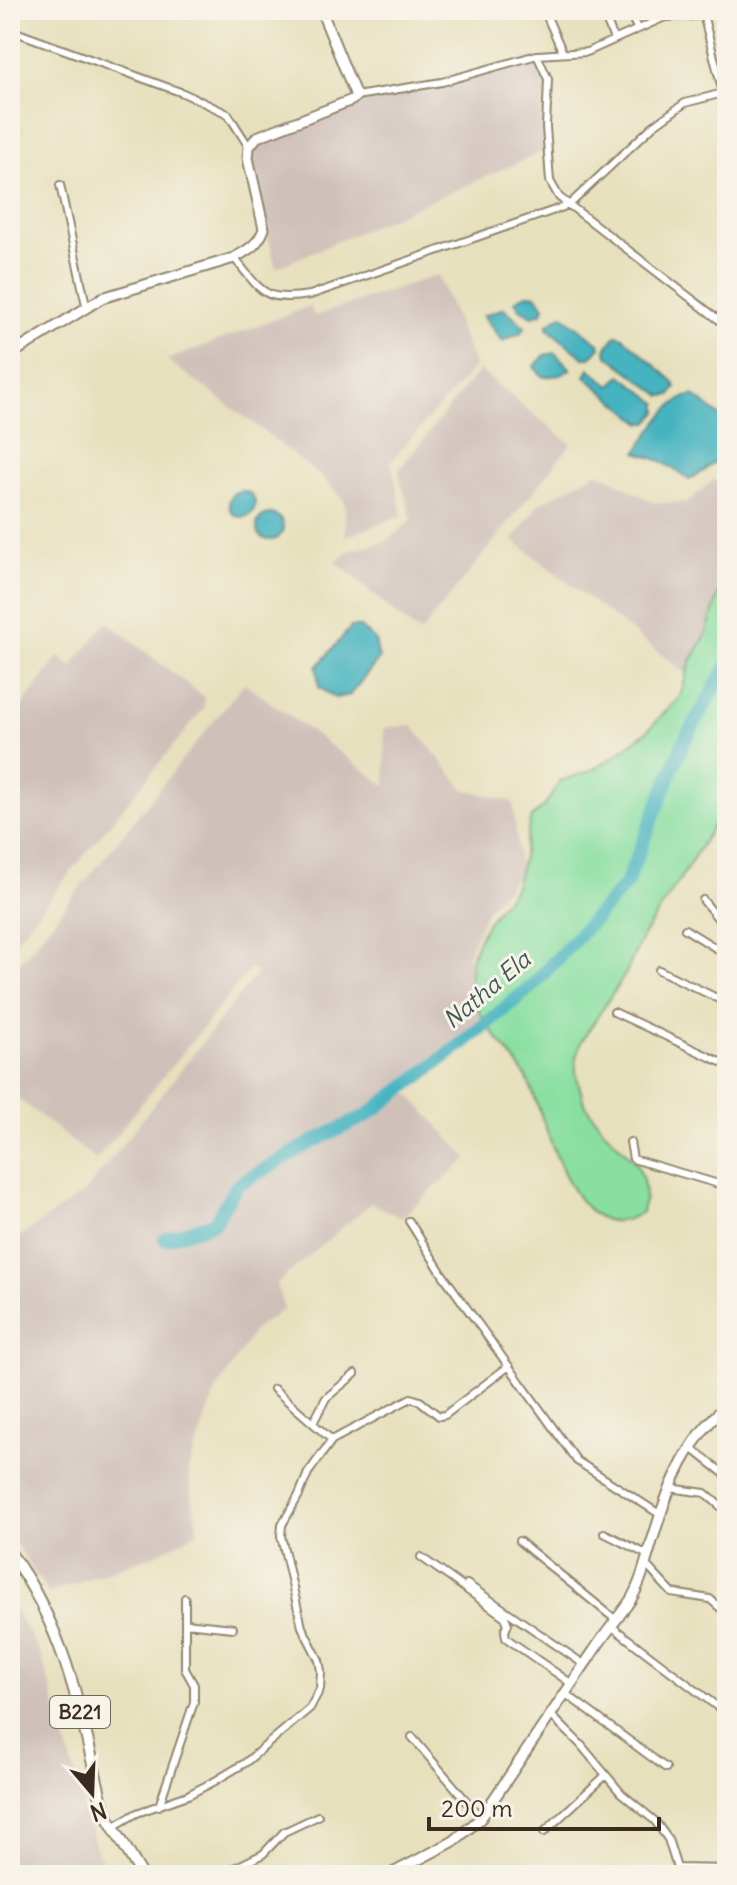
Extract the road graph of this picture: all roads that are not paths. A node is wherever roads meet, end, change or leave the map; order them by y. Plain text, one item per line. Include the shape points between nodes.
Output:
1 (321, 10) edge
2 (544, 10) edge
3 (602, 10) edge
4 (628, 10) edge
5 (700, 10) edge
6 (675, 14) edge
7 (637, 28) junction
8 (10, 30) edge
9 (614, 39) junction
10 (563, 53) junction
11 (537, 55) junction
12 (725, 93) edge
13 (356, 96) junction
14 (249, 147) junction
15 (60, 185) dead end
16 (569, 205) junction
17 (234, 258) junction
18 (86, 305) junction
19 (727, 326) edge
20 (10, 355) edge
21 (703, 900) dead end
22 (685, 929) dead end
23 (727, 930) edge
24 (727, 955) edge
25 (659, 970) dead end
26 (727, 1003) edge
27 (614, 1012) dead end
28 (727, 1065) edge
29 (630, 1142) dead end
30 (727, 1191) edge
31 (409, 1221) dead end
32 (509, 1366) junction
33 (355, 1374) dead end
34 (274, 1389) dead end
35 (727, 1405) edge
36 (313, 1423) junction
37 (332, 1440) junction
38 (690, 1447) junction
39 (727, 1476) edge
40 (670, 1488) junction
41 (727, 1512) edge
42 (661, 1515) junction
43 (604, 1533) dead end
44 (519, 1541) dead end
45 (10, 1553) edge
46 (421, 1557) dead end
47 (647, 1559) junction
48 (467, 1584) dead end
49 (185, 1598) dead end
50 (727, 1614) edge
51 (185, 1623) junction
52 (614, 1623) junction
53 (233, 1628) dead end
54 (585, 1665) junction
55 (572, 1684) junction
56 (566, 1694) junction
57 (727, 1714) edge
58 (551, 1715) junction
59 (412, 1737) dead end
60 (666, 1768) dead end
61 (606, 1775) junction
62 (159, 1806) junction
63 (318, 1816) dead end
64 (481, 1818) junction
65 (113, 1827) junction
66 (544, 1832) dead end
67 (725, 1869) edge
68 (142, 1875) edge
69 (220, 1875) edge
70 (389, 1875) edge

1 - 13 street
2 - 10 street
3 - 9 street
4 - 7 street
5 - 6 street via 695,16
5 - 12 street
6 - 7 street
7 - 9 street
8 - 14 street via 228,114
9 - 10 street via 599,49
10 - 11 street
11 - 13 street via 442,82
11 - 16 street via 548,79 550,181
12 - 16 street via 685,103
13 - 14 street via 267,132
14 - 17 street via 264,229 251,249
15 - 18 street
16 - 17 street via 310,295 284,299 264,293
16 - 19 street
17 - 18 street
18 - 20 street
21 - 23 street
22 - 24 street
25 - 26 street
27 - 28 street
29 - 30 street via 633,1159 722,1185
31 - 32 street
32 - 37 street via 445,1415 411,1398
32 - 42 street via 577,1461
33 - 36 street via 326,1398
34 - 36 street
35 - 38 street
36 - 37 street
37 - 62 street via 308,1473 281,1529 302,1627 319,1660 316,1699 245,1763 204,1788
38 - 39 street
38 - 40 street
40 - 41 street via 705,1493
40 - 42 street
42 - 47 street
43 - 47 street
44 - 52 street
45 - 65 main road, B221 via 37,1593 62,1647
46 - 55 street via 505,1617 506,1638
47 - 50 street via 672,1593 710,1599
47 - 52 street via 635,1593
48 - 54 street
49 - 51 street
51 - 53 street
51 - 62 street via 185,1669 194,1685 194,1702
52 - 54 street
52 - 57 street
54 - 55 street
55 - 56 street
56 - 58 street
56 - 60 street
58 - 61 street
58 - 64 street
59 - 64 street
61 - 66 street
61 - 67 street via 655,1821 668,1839 677,1868
62 - 65 street
63 - 69 street
64 - 70 street via 454,1841
65 - 68 main road, B221

